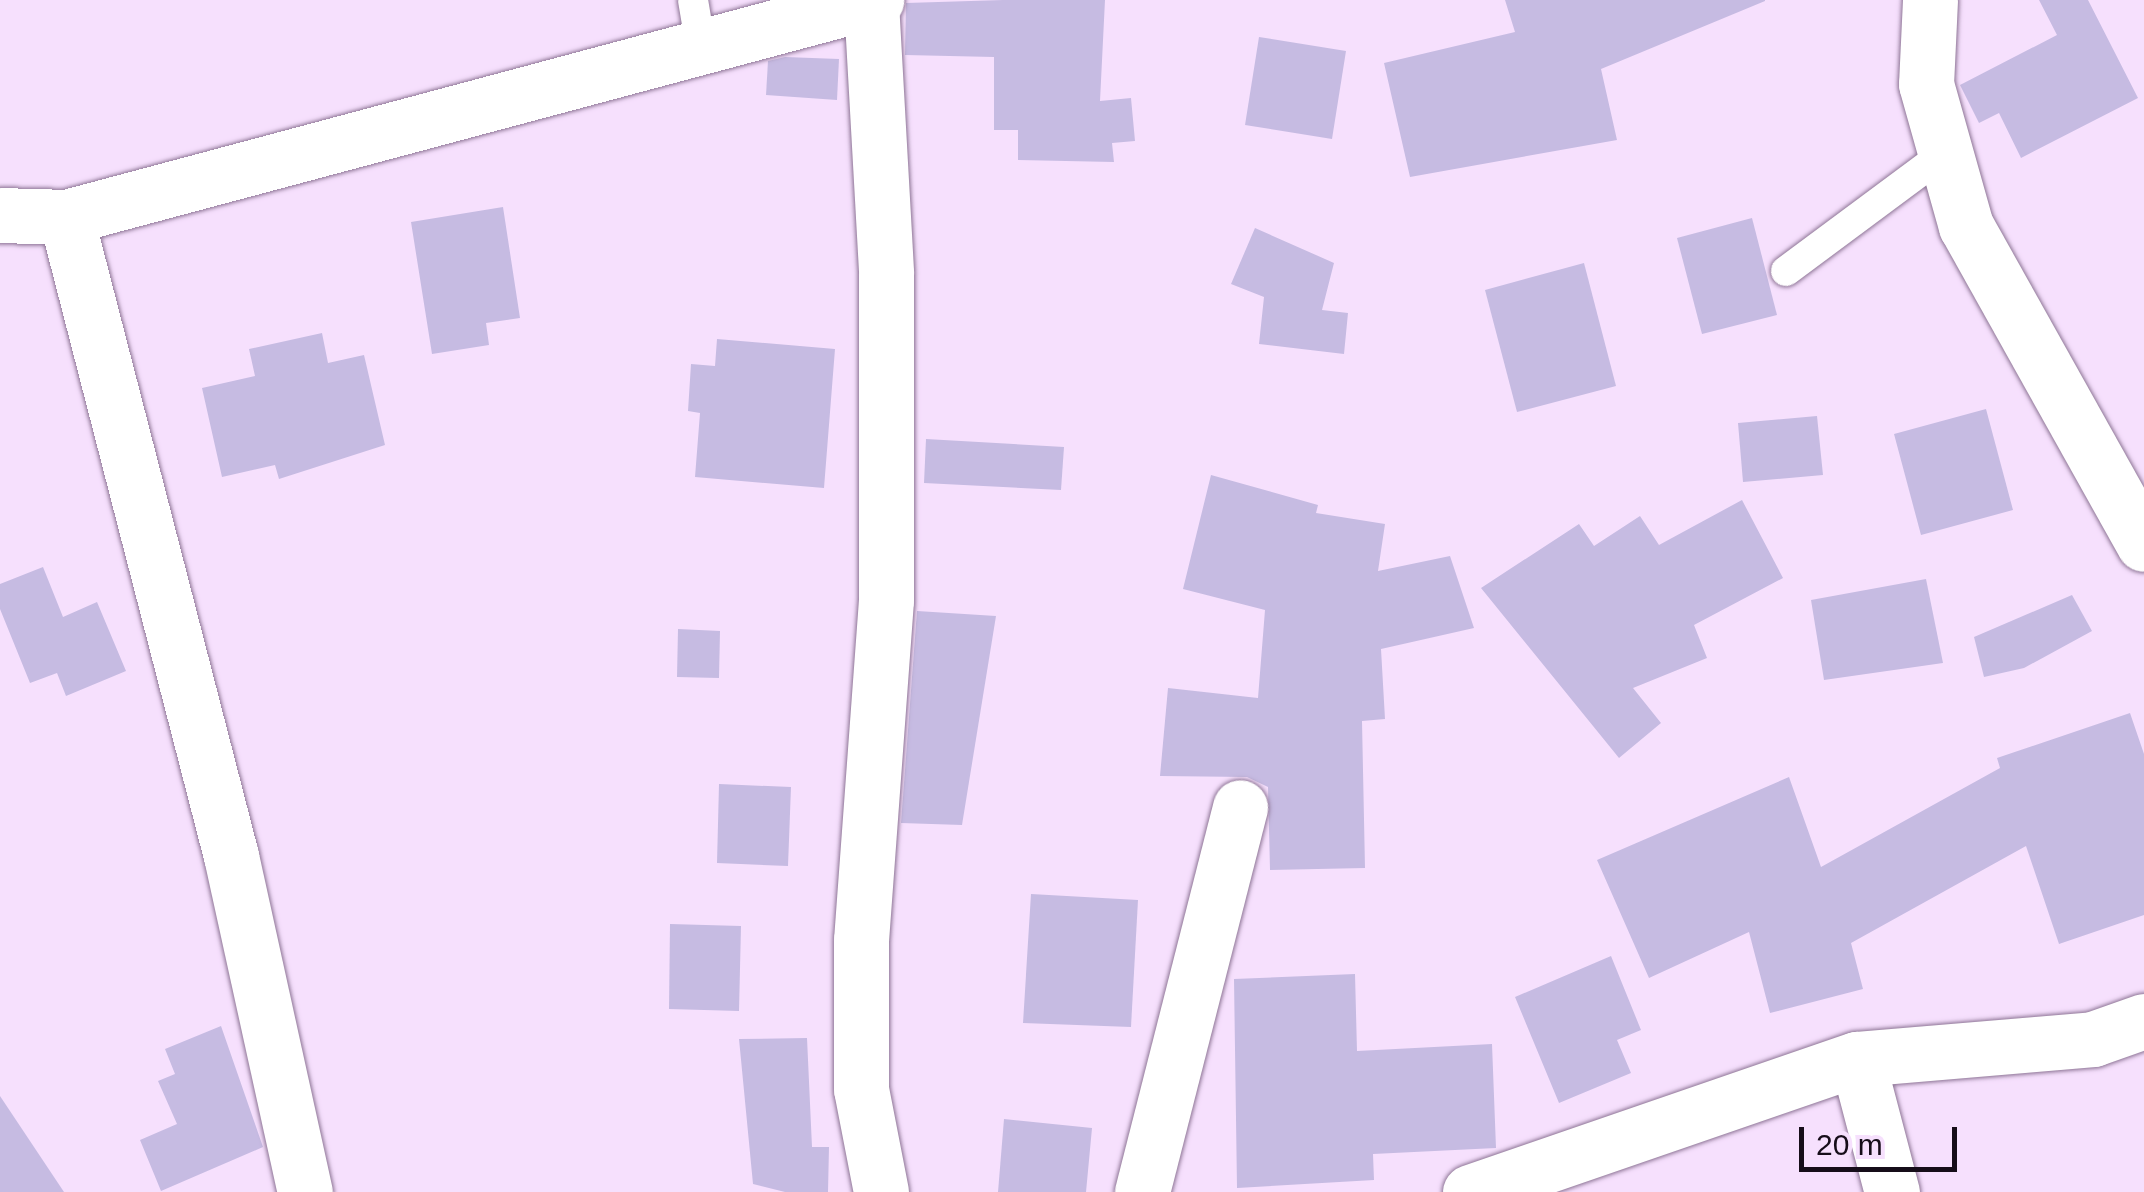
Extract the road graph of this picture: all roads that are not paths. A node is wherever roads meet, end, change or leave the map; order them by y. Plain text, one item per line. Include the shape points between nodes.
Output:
1 (1930, 0) edge
2 (874, 1) edge
3 (697, 24) edge
4 (1941, 156) junction
5 (0, 215) edge
6 (66, 216) junction
7 (1786, 272) dead end
8 (2144, 544) edge
9 (1240, 807) dead end
10 (2144, 1022) edge
11 (1857, 1060) junction
12 (304, 1192) edge
13 (881, 1192) edge
14 (1142, 1192) edge
15 (1470, 1192) edge
16 (1892, 1192) edge

1 - 4 street via 1926,84
2 - 3 street
2 - 13 street via 886,274 886,600 860,940 862,1089
3 - 6 street
4 - 7 lane
4 - 8 street via 1966,226
5 - 6 street
6 - 12 street via 231,856
9 - 14 street
10 - 11 street via 2093,1039
11 - 15 street
11 - 16 street

